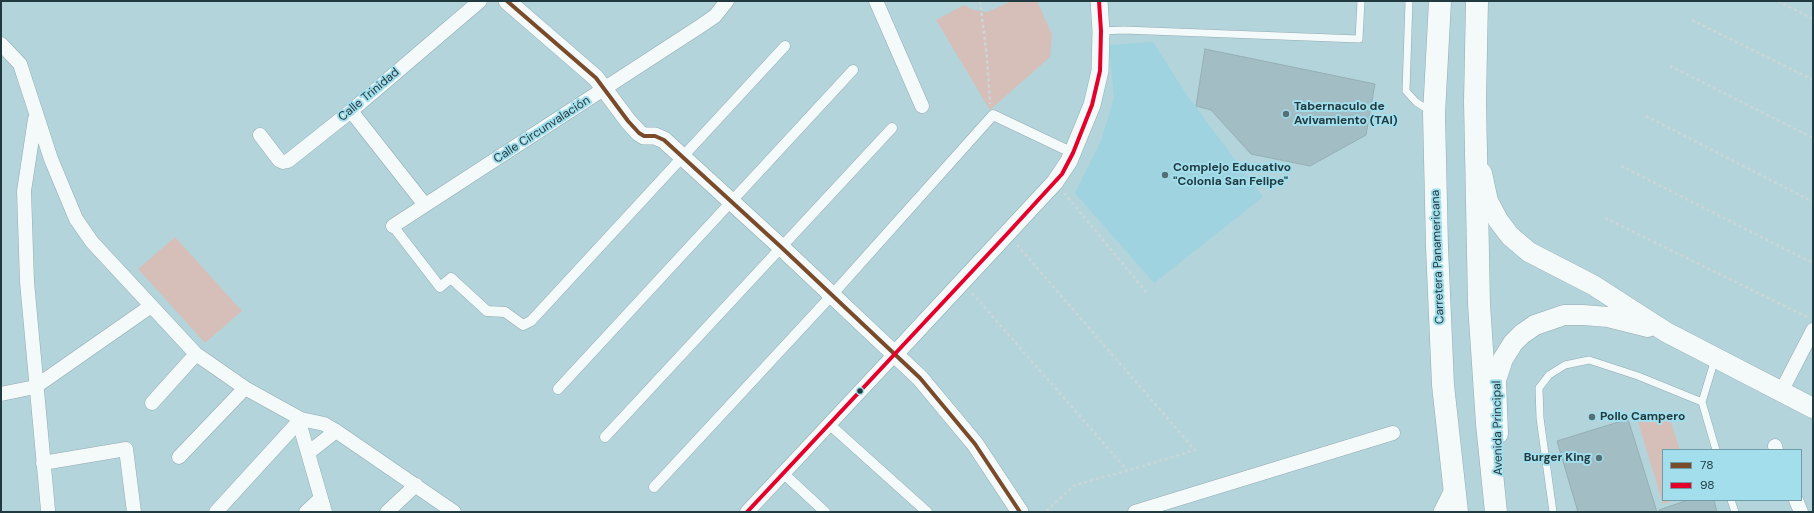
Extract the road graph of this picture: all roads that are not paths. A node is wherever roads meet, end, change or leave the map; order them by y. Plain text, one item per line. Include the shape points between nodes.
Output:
1 (480, 1) edge
2 (506, 1) edge
3 (726, 1) edge
4 (876, 1) edge
5 (1099, 1) edge
6 (1361, 1) edge
7 (1409, 1) edge
8 (1440, 1) edge
9 (1477, 1) edge
10 (1101, 31) junction
11 (1, 44) edge
12 (785, 46) dead end
13 (853, 70) dead end
14 (606, 89) junction
15 (1475, 101) junction
16 (922, 106) dead end
17 (351, 111) junction
18 (1434, 114) junction
19 (35, 116) junction
20 (892, 128) dead end
21 (260, 135) dead end
22 (1073, 153) junction
23 (682, 157) junction
24 (732, 202) junction
25 (425, 205) junction
26 (393, 226) joint
27 (781, 247) junction
28 (832, 295) junction
29 (151, 306) junction
30 (1813, 330) edge
31 (1666, 332) junction
32 (196, 354) junction
33 (895, 354) junction
34 (1715, 359) junction
35 (35, 387) junction
36 (245, 388) junction
37 (558, 389) dead end
38 (1781, 392) junction
39 (1, 394) edge
40 (1702, 402) junction
41 (152, 403) dead end
42 (1813, 408) edge
43 (301, 419) junction
44 (829, 424) junction
45 (336, 430) junction
46 (1393, 433) dead end
47 (605, 437) dead end
48 (1716, 449) edge
49 (308, 453) junction
50 (179, 457) dead end
51 (43, 463) junction
52 (783, 473) junction
53 (416, 485) junction
54 (654, 487) dead end
55 (1454, 488) junction
56 (321, 498) junction
57 (1731, 501) edge
58 (1796, 501) edge
59 (48, 510) dead end
60 (134, 512) edge
61 (216, 512) edge
62 (306, 512) edge
63 (325, 512) edge
64 (387, 512) edge
65 (454, 512) edge
66 (747, 512) edge
67 (825, 512) edge
68 (927, 512) edge
69 (1020, 512) edge
70 (1135, 512) edge
71 (1442, 512) edge
72 (1457, 512) edge
73 (1496, 512) edge
74 (1500, 512) edge
75 (1553, 512) edge
76 (1735, 512) edge
77 (1801, 512) edge

1 - 17 street, Calle Trinidad
2 - 14 street
3 - 14 street, Calle Circunvalación via 715,16
4 - 16 street
5 - 10 street
6 - 10 lane via 1359,39
7 - 18 lane via 1406,91 1416,102
8 - 18 highway, Carretera Panamericana
9 - 15 highway
10 - 22 street via 1100,71 1092,105
11 - 19 street via 20,64
12 - 23 street
13 - 24 street
14 - 23 street via 639,133 644,136 660,137
14 - 25 street, Calle Circunvalación
15 - 31 main road, Avenida Principal via 1483,182 1488,201 1510,236 1529,252 1593,286
15 - 73 highway via 1479,304 1486,424
17 - 21 street, Calle Trinidad via 288,161 279,160
17 - 25 street
18 - 55 highway, Carretera Panamericana via 1443,385
19 - 29 street via 76,219 92,242
19 - 35 street via 24,191 27,282
20 - 27 street
22 - 28 street via 992,115
22 - 33 street via 1055,182
23 - 24 street
23 - 26 street via 531,321 523,325 505,312 486,311 451,278 440,287
24 - 27 street
24 - 37 street
25 - 26 street, Calle Circunvalación
27 - 28 street
27 - 47 street
28 - 33 street
28 - 54 street
29 - 32 street
29 - 35 street
30 - 38 street
31 - 34 main road, Avenida Principal
31 - 74 main road, Avenida Principal via 1608,317 1564,315 1535,325 1513,343 1503,359 1496,380
32 - 36 street
32 - 41 street
33 - 44 street
33 - 69 street via 920,378 975,444
34 - 38 main road, Avenida Principal
34 - 40 lane
35 - 39 street
35 - 51 street
36 - 43 street
36 - 50 street
38 - 42 main road, Avenida Principal
40 - 48 lane
40 - 75 lane via 1638,376 1589,360 1565,365 1549,375 1539,388 1540,418
43 - 45 street via 324,424
43 - 49 street via 301,429
43 - 61 street
44 - 52 street
44 - 68 street
45 - 49 street
45 - 53 street
46 - 70 street
49 - 56 street
51 - 59 street
51 - 60 street via 126,449
52 - 66 street
52 - 67 street
53 - 64 street
53 - 65 street
55 - 71 street
55 - 72 highway, Carretera Panamericana
56 - 62 street
56 - 63 street
57 - 76 lane
58 - 77 street

